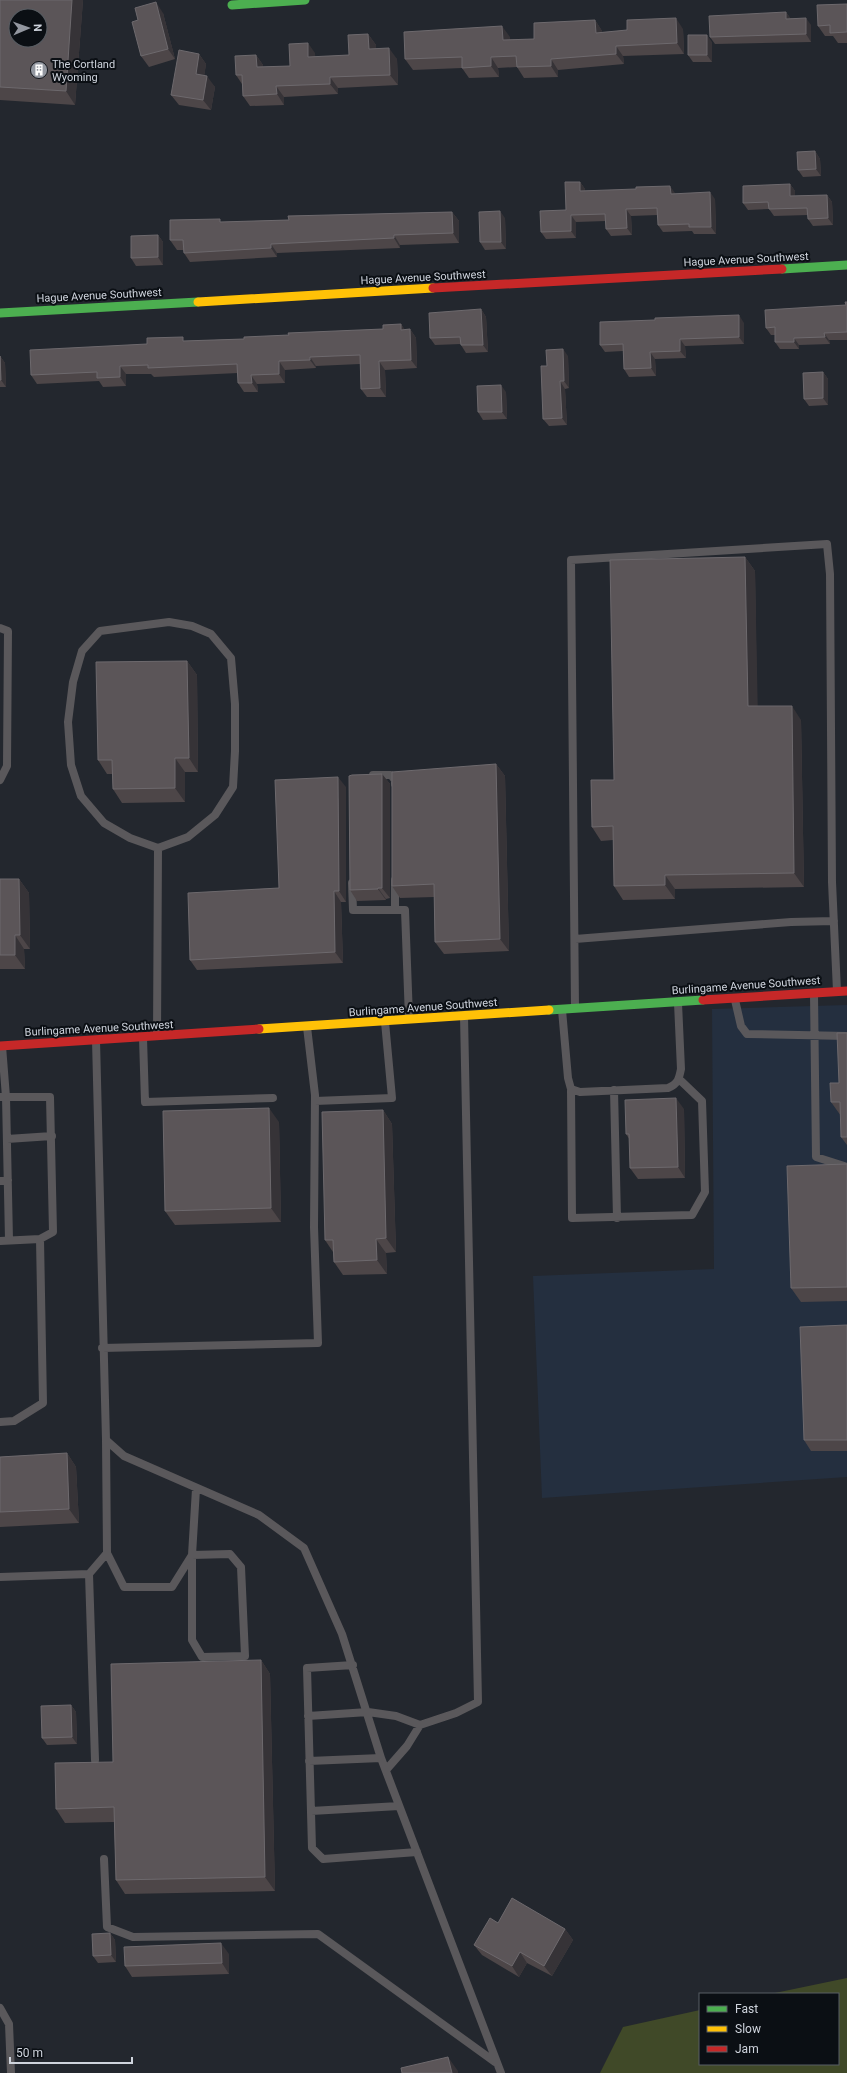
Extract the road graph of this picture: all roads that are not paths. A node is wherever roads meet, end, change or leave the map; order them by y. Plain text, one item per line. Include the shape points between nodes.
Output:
1 (305, 0) edge
2 (232, 5) dead end
3 (847, 265) edge
4 (0, 313) edge
5 (0, 628) edge
6 (362, 776) edge
7 (0, 780) edge
8 (395, 795) edge
9 (158, 848) junction
10 (395, 871) edge
11 (352, 876) edge
12 (396, 909) junction
13 (834, 921) junction
14 (574, 939) junction
15 (837, 991) junction
16 (847, 991) edge
17 (814, 993) junction
18 (735, 998) junction
19 (678, 1002) junction
20 (575, 1009) junction
21 (562, 1010) junction
22 (464, 1016) junction
23 (409, 1020) junction
24 (385, 1021) junction
25 (307, 1026) junction
26 (814, 1034) junction
27 (847, 1036) edge
28 (142, 1037) junction
29 (157, 1037) junction
30 (96, 1040) junction
31 (1, 1046) edge
32 (679, 1079) junction
33 (571, 1089) junction
34 (614, 1090) junction
35 (3, 1097) edge
36 (273, 1098) dead end
37 (315, 1101) junction
38 (52, 1136) junction
39 (7, 1139) junction
40 (847, 1167) edge
41 (4, 1181) edge
42 (617, 1218) junction
43 (40, 1239) junction
44 (9, 1240) junction
45 (0, 1241) edge
46 (102, 1348) junction
47 (0, 1422) edge
48 (106, 1440) junction
49 (196, 1488) junction
50 (107, 1553) junction
51 (192, 1555) junction
52 (89, 1574) junction
53 (0, 1577) edge
54 (353, 1666) junction
55 (368, 1712) junction
56 (308, 1716) junction
57 (420, 1726) junction
58 (381, 1758) junction
59 (95, 1760) dead end
60 (309, 1761) junction
61 (386, 1770) junction
62 (399, 1806) junction
63 (310, 1811) junction
64 (416, 1852) junction
65 (104, 1860) dead end
66 (0, 2008) edge
67 (496, 2062) junction
68 (12, 2073) edge
69 (501, 2073) edge

1 - 2 street
3 - 4 street, Hague Avenue Southwest
5 - 7 lane via 8,631 7,766
6 - 8 lane via 394,777
9 - 9 lane via 188,837 215,815 233,787 235,751 235,704 231,658 211,634 192,626 169,622 100,631 82,651 73,682 68,722 71,765 81,796 104,823 130,838
9 - 29 lane
10 - 12 lane
11 - 12 lane via 353,910
12 - 23 lane via 406,911
13 - 14 lane
13 - 14 lane via 830,574 827,544 571,560
13 - 15 lane
14 - 20 lane
15 - 16 street, Burlingame Avenue Southwest
15 - 17 street, Burlingame Avenue Southwest
17 - 18 street, Burlingame Avenue Southwest
17 - 26 lane
18 - 19 street, Burlingame Avenue Southwest
18 - 26 lane via 741,1026 747,1034
19 - 20 street, Burlingame Avenue Southwest
19 - 32 lane via 681,1068
20 - 21 street, Burlingame Avenue Southwest
21 - 22 street, Burlingame Avenue Southwest
21 - 33 lane
22 - 23 street, Burlingame Avenue Southwest
22 - 57 lane via 478,1702
23 - 24 street, Burlingame Avenue Southwest
24 - 25 street, Burlingame Avenue Southwest
24 - 37 lane via 392,1098
25 - 29 street, Burlingame Avenue Southwest
25 - 37 lane
26 - 27 lane
26 - 40 lane via 816,1157
28 - 29 street, Burlingame Avenue Southwest
28 - 30 street, Burlingame Avenue Southwest
28 - 36 lane via 145,1102
30 - 31 street, Burlingame Avenue Southwest
30 - 46 lane
31 - 35 lane
32 - 34 lane via 674,1086 668,1088
32 - 42 lane via 702,1101 705,1192 692,1215
33 - 34 lane via 580,1092
33 - 42 lane via 572,1218
34 - 42 lane
35 - 38 lane via 50,1096
35 - 39 lane
37 - 46 lane via 314,1228 318,1343
38 - 39 lane
38 - 43 lane via 53,1232
39 - 41 lane
41 - 44 lane
43 - 44 lane
43 - 47 lane via 43,1403 14,1421
44 - 45 lane
46 - 48 lane
48 - 49 lane via 124,1456
48 - 50 lane
49 - 51 lane
49 - 54 lane via 259,1514 304,1548 342,1634
50 - 51 lane via 124,1586 172,1587
50 - 52 lane
51 - 51 lane via 192,1640 202,1657 245,1656 241,1567 230,1554
52 - 53 lane
52 - 59 lane
54 - 55 lane
54 - 56 lane via 307,1668
55 - 56 lane
55 - 57 lane via 396,1716
55 - 58 lane
56 - 60 lane
57 - 61 lane via 404,1750
58 - 60 lane
58 - 61 lane
60 - 63 lane
61 - 62 lane
62 - 63 lane
62 - 64 lane
63 - 64 lane via 312,1848 323,1859
64 - 67 lane
65 - 67 lane via 107,1927 133,1937 318,1934
66 - 68 lane via 9,2024
67 - 69 lane

